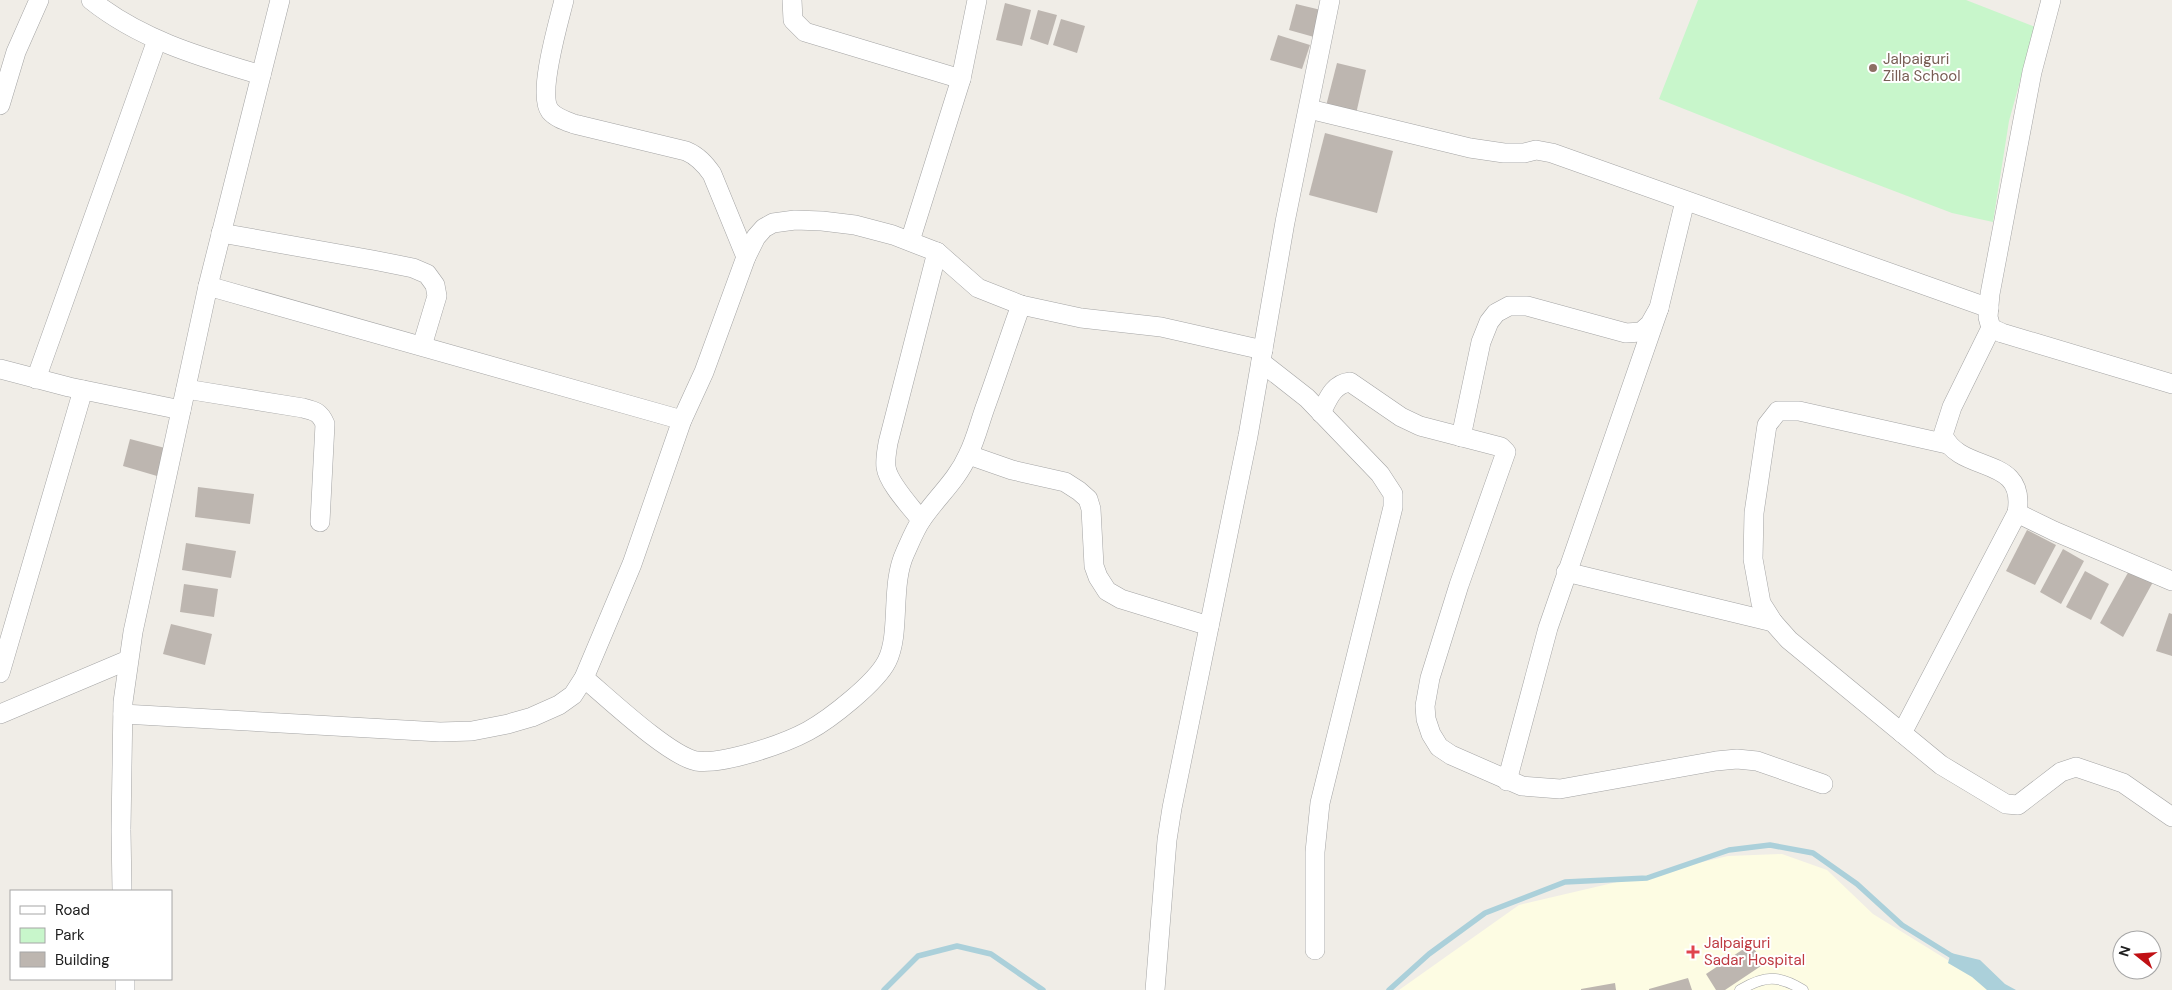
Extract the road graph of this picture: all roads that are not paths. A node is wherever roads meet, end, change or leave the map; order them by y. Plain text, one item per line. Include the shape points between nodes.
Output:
1 (39, 0) edge
2 (91, 0) edge
3 (280, 0) edge
4 (564, 0) edge
5 (792, 0) edge
6 (977, 0) edge
7 (1330, 0) edge
8 (2051, 0) edge
9 (156, 40) junction
10 (261, 75) junction
11 (961, 79) junction
12 (0, 104) edge
13 (1309, 109) junction
14 (1685, 201) junction
15 (221, 233) junction
16 (910, 241) junction
17 (938, 252) junction
18 (746, 257) junction
19 (208, 286) junction
20 (1021, 305) junction
21 (1659, 308) junction
22 (1988, 308) junction
23 (1991, 328) junction
24 (422, 346) junction
25 (1262, 356) junction
26 (0, 369) edge
27 (36, 379) junction
28 (2172, 384) edge
29 (186, 389) junction
30 (83, 390) junction
31 (181, 410) junction
32 (1321, 412) junction
33 (682, 420) junction
34 (1461, 437) junction
35 (1946, 444) junction
36 (969, 455) junction
37 (2017, 513) junction
38 (921, 520) junction
39 (320, 522) dead end
40 (1566, 572) junction
41 (2172, 581) edge
42 (1773, 622) junction
43 (1209, 626) junction
44 (128, 660) junction
45 (0, 673) edge
46 (584, 678) junction
47 (0, 714) edge
48 (123, 714) junction
49 (1902, 733) junction
50 (1507, 781) junction
51 (1823, 784) dead end
52 (2172, 817) edge
53 (122, 890) edge
54 (1315, 950) dead end
55 (1155, 990) edge
56 (1740, 990) edge
57 (1803, 990) edge

1 - 12 street via 16,52
2 - 9 street
3 - 10 street
4 - 18 street via 547,72 549,110 574,124 694,155 712,174
5 - 11 street via 793,20 805,32
6 - 11 street
7 - 13 street
8 - 22 street via 2032,72
9 - 10 street
9 - 27 street
10 - 15 street
11 - 16 street
13 - 14 street via 1470,148 1504,153 1536,150 1552,153
13 - 25 street
14 - 21 street
14 - 22 street
15 - 19 street
15 - 24 street via 373,260 427,274 435,285 437,296
16 - 17 street
16 - 18 street via 855,225 795,220 764,228
17 - 20 street via 978,288
17 - 38 street via 886,455 890,479
18 - 33 street via 704,372
19 - 24 street
19 - 29 street
20 - 25 street via 1081,318 1161,327
20 - 36 street
21 - 34 street via 1641,332 1626,333 1527,306 1509,306 1496,313 1481,342
21 - 40 street
22 - 23 street
23 - 28 street
23 - 35 street via 1952,407 1943,435
24 - 33 street
25 - 32 street
25 - 43 street
26 - 27 street
27 - 30 street
29 - 31 street
29 - 39 street via 304,408 322,416
30 - 31 street
30 - 45 street
31 - 44 street
32 - 34 street via 1336,386 1350,382 1408,421
32 - 54 street via 1380,474 1394,494 1320,803 1315,852
33 - 46 street via 632,564
34 - 50 street via 1501,446 1506,452 1459,585 1430,678 1425,706 1431,734 1439,746 1450,755
35 - 37 street via 2007,476 2016,486 2019,498
35 - 42 street via 1799,411 1778,411 1767,425 1754,513 1756,581 1761,603
36 - 38 street via 955,480
36 - 43 street via 1012,470 1065,482 1079,491 1088,499 1094,566 1107,591 1121,599
37 - 41 street
37 - 49 street
38 - 46 street via 903,557 887,661 871,681 826,720 792,739 747,754 714,761 695,760 679,754 653,736
40 - 42 street
40 - 50 street
42 - 49 street via 1789,640
43 - 55 street via 1167,840
44 - 47 street
44 - 48 street
46 - 48 street via 573,695 559,705 532,717 472,731 440,732
48 - 53 street
49 - 52 street via 1941,765 2006,804 2018,805 2061,772 2076,767 2123,783
50 - 51 street via 1522,786 1560,789 1737,759 1757,761
56 - 57 lane via 1765,978 1778,978

